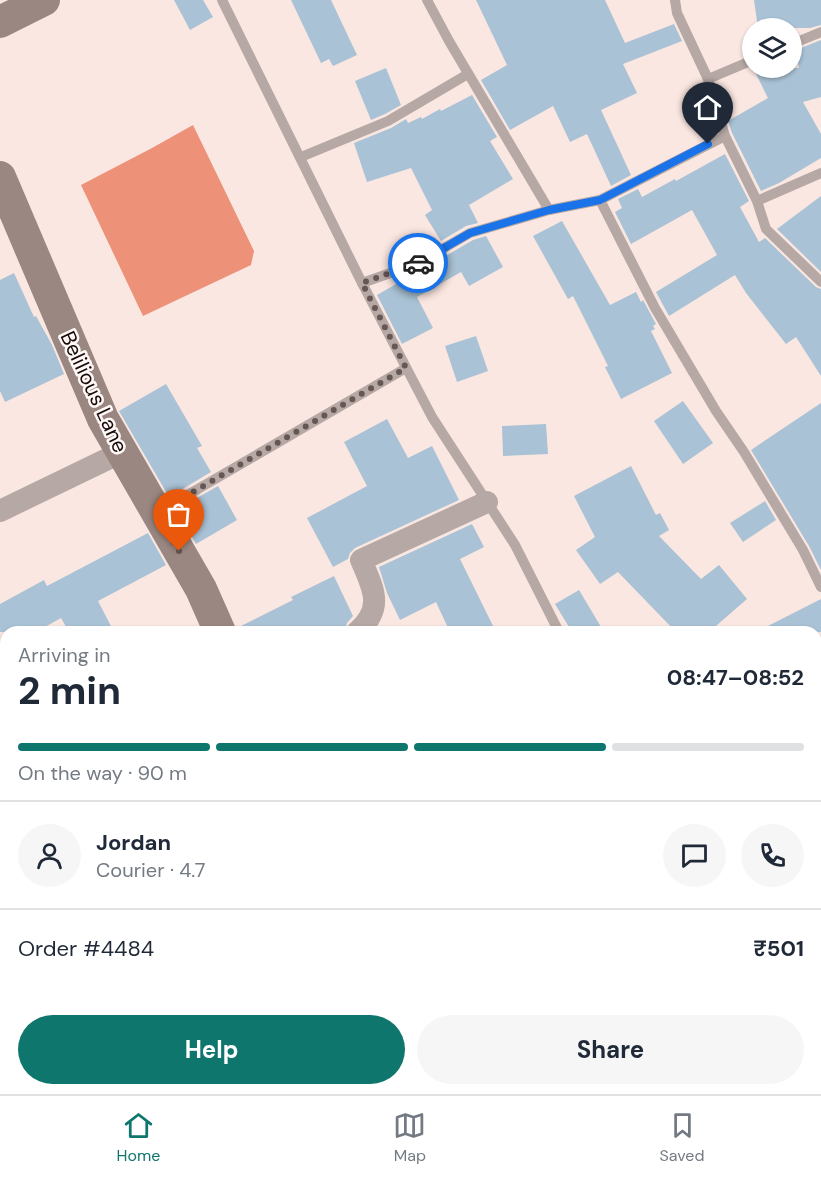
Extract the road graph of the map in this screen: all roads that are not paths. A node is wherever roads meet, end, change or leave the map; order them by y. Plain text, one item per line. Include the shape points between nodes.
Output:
1 (44, 0) edge
2 (222, 0) edge
3 (427, 0) edge
4 (675, 0) edge
5 (0, 22) edge
6 (821, 32) edge
7 (802, 40) edge
8 (742, 65) edge
9 (468, 74) junction
10 (708, 79) junction
11 (725, 136) junction
12 (301, 157) junction
13 (821, 173) edge
14 (0, 177) edge
15 (600, 200) junction
16 (757, 201) junction
17 (549, 210) junction
18 (821, 282) edge
19 (362, 283) junction
20 (406, 368) junction
21 (122, 452) junction
22 (487, 502) junction
23 (0, 511) edge
24 (157, 513) junction
25 (821, 587) edge
26 (217, 626) edge
27 (364, 626) edge
28 (556, 626) edge

1 - 5 street
2 - 12 lane
3 - 9 lane
4 - 10 lane via 677,14
6 - 7 lane
8 - 10 lane
9 - 12 lane via 388,120
9 - 17 lane
10 - 11 lane
11 - 15 lane
11 - 16 lane
12 - 19 lane
13 - 16 lane
14 - 21 street, Belilious Lane via 103,419
15 - 17 lane
15 - 25 lane via 655,308 803,549
16 - 18 lane via 766,229
17 - 19 lane via 470,233 416,264
19 - 20 lane
20 - 22 lane via 432,417
20 - 24 lane
21 - 23 street
21 - 24 street, Belilious Lane
22 - 27 street via 361,560 376,604
22 - 28 lane via 515,545
24 - 26 street, Belilious Lane via 201,589

